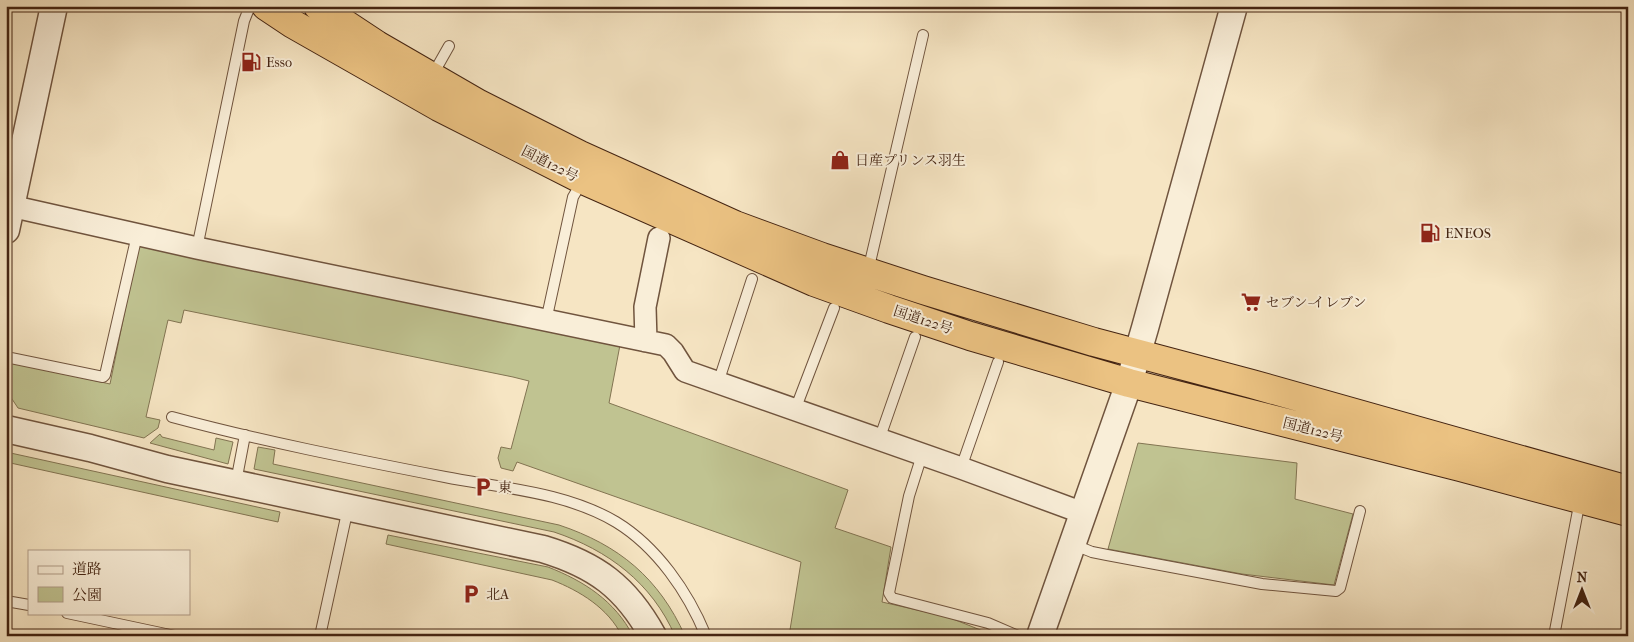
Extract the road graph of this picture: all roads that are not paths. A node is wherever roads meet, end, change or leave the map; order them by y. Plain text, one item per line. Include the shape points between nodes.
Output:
1 (54, 6) edge
2 (250, 6) edge
3 (266, 6) edge
4 (318, 6) edge
5 (1234, 6) edge
6 (923, 35) dead end
7 (449, 46) dead end
8 (432, 78) junction
9 (583, 180) junction
10 (8, 214) edge
11 (137, 235) junction
12 (659, 238) dead end
13 (197, 248) junction
14 (867, 272) junction
15 (752, 279) dead end
16 (834, 308) dead end
17 (546, 321) junction
18 (914, 337) dead end
19 (646, 341) junction
20 (1137, 354) junction
21 (6, 357) edge
22 (998, 362) dead end
23 (718, 383) junction
24 (1129, 383) junction
25 (795, 410) junction
26 (172, 417) dead end
27 (6, 429) edge
28 (245, 435) junction
29 (879, 440) junction
30 (922, 455) junction
31 (961, 468) junction
32 (236, 483) junction
33 (1628, 490) edge
34 (1580, 499) junction
35 (348, 507) junction
36 (1360, 511) dead end
37 (1628, 512) edge
38 (1083, 513) junction
39 (1072, 544) junction
40 (6, 601) edge
41 (28, 605) edge
42 (72, 614) edge
43 (174, 636) edge
44 (320, 636) edge
45 (653, 636) edge
46 (706, 636) edge
47 (1018, 636) edge
48 (1040, 636) edge
49 (1554, 636) edge

1 - 10 street
2 - 13 lane via 244,21
3 - 9 highway, 国道122号 via 439,107
4 - 8 highway, 国道122号
5 - 20 street
6 - 14 lane
7 - 8 lane
8 - 14 highway, 国道122号 via 555,143 656,191 734,225
9 - 17 lane via 573,198
9 - 24 highway, 国道122号 via 814,282 970,336
10 - 11 street
11 - 13 street
11 - 21 lane via 106,375
12 - 19 street via 645,307
13 - 17 street
14 - 20 highway, 国道122号
15 - 23 lane
16 - 25 lane
17 - 19 street
18 - 29 lane
19 - 23 street via 666,345 685,371
20 - 24 street
20 - 33 highway, 国道122号
22 - 31 lane
23 - 25 street
24 - 34 highway, 国道122号
24 - 38 street
25 - 29 street
26 - 28 lane
27 - 32 street
28 - 32 lane
28 - 46 lane via 512,488 591,510 614,521 644,544 672,575
29 - 30 street
30 - 31 street
30 - 47 lane via 909,496 889,593 892,598 988,622
31 - 38 street
32 - 35 street
34 - 37 highway, 国道122号
34 - 49 lane
35 - 44 lane
35 - 45 street via 567,556 590,567 619,588
36 - 39 lane via 1340,588 1336,591 1262,584 1092,552
38 - 39 street
39 - 48 street
40 - 41 lane
42 - 43 lane

